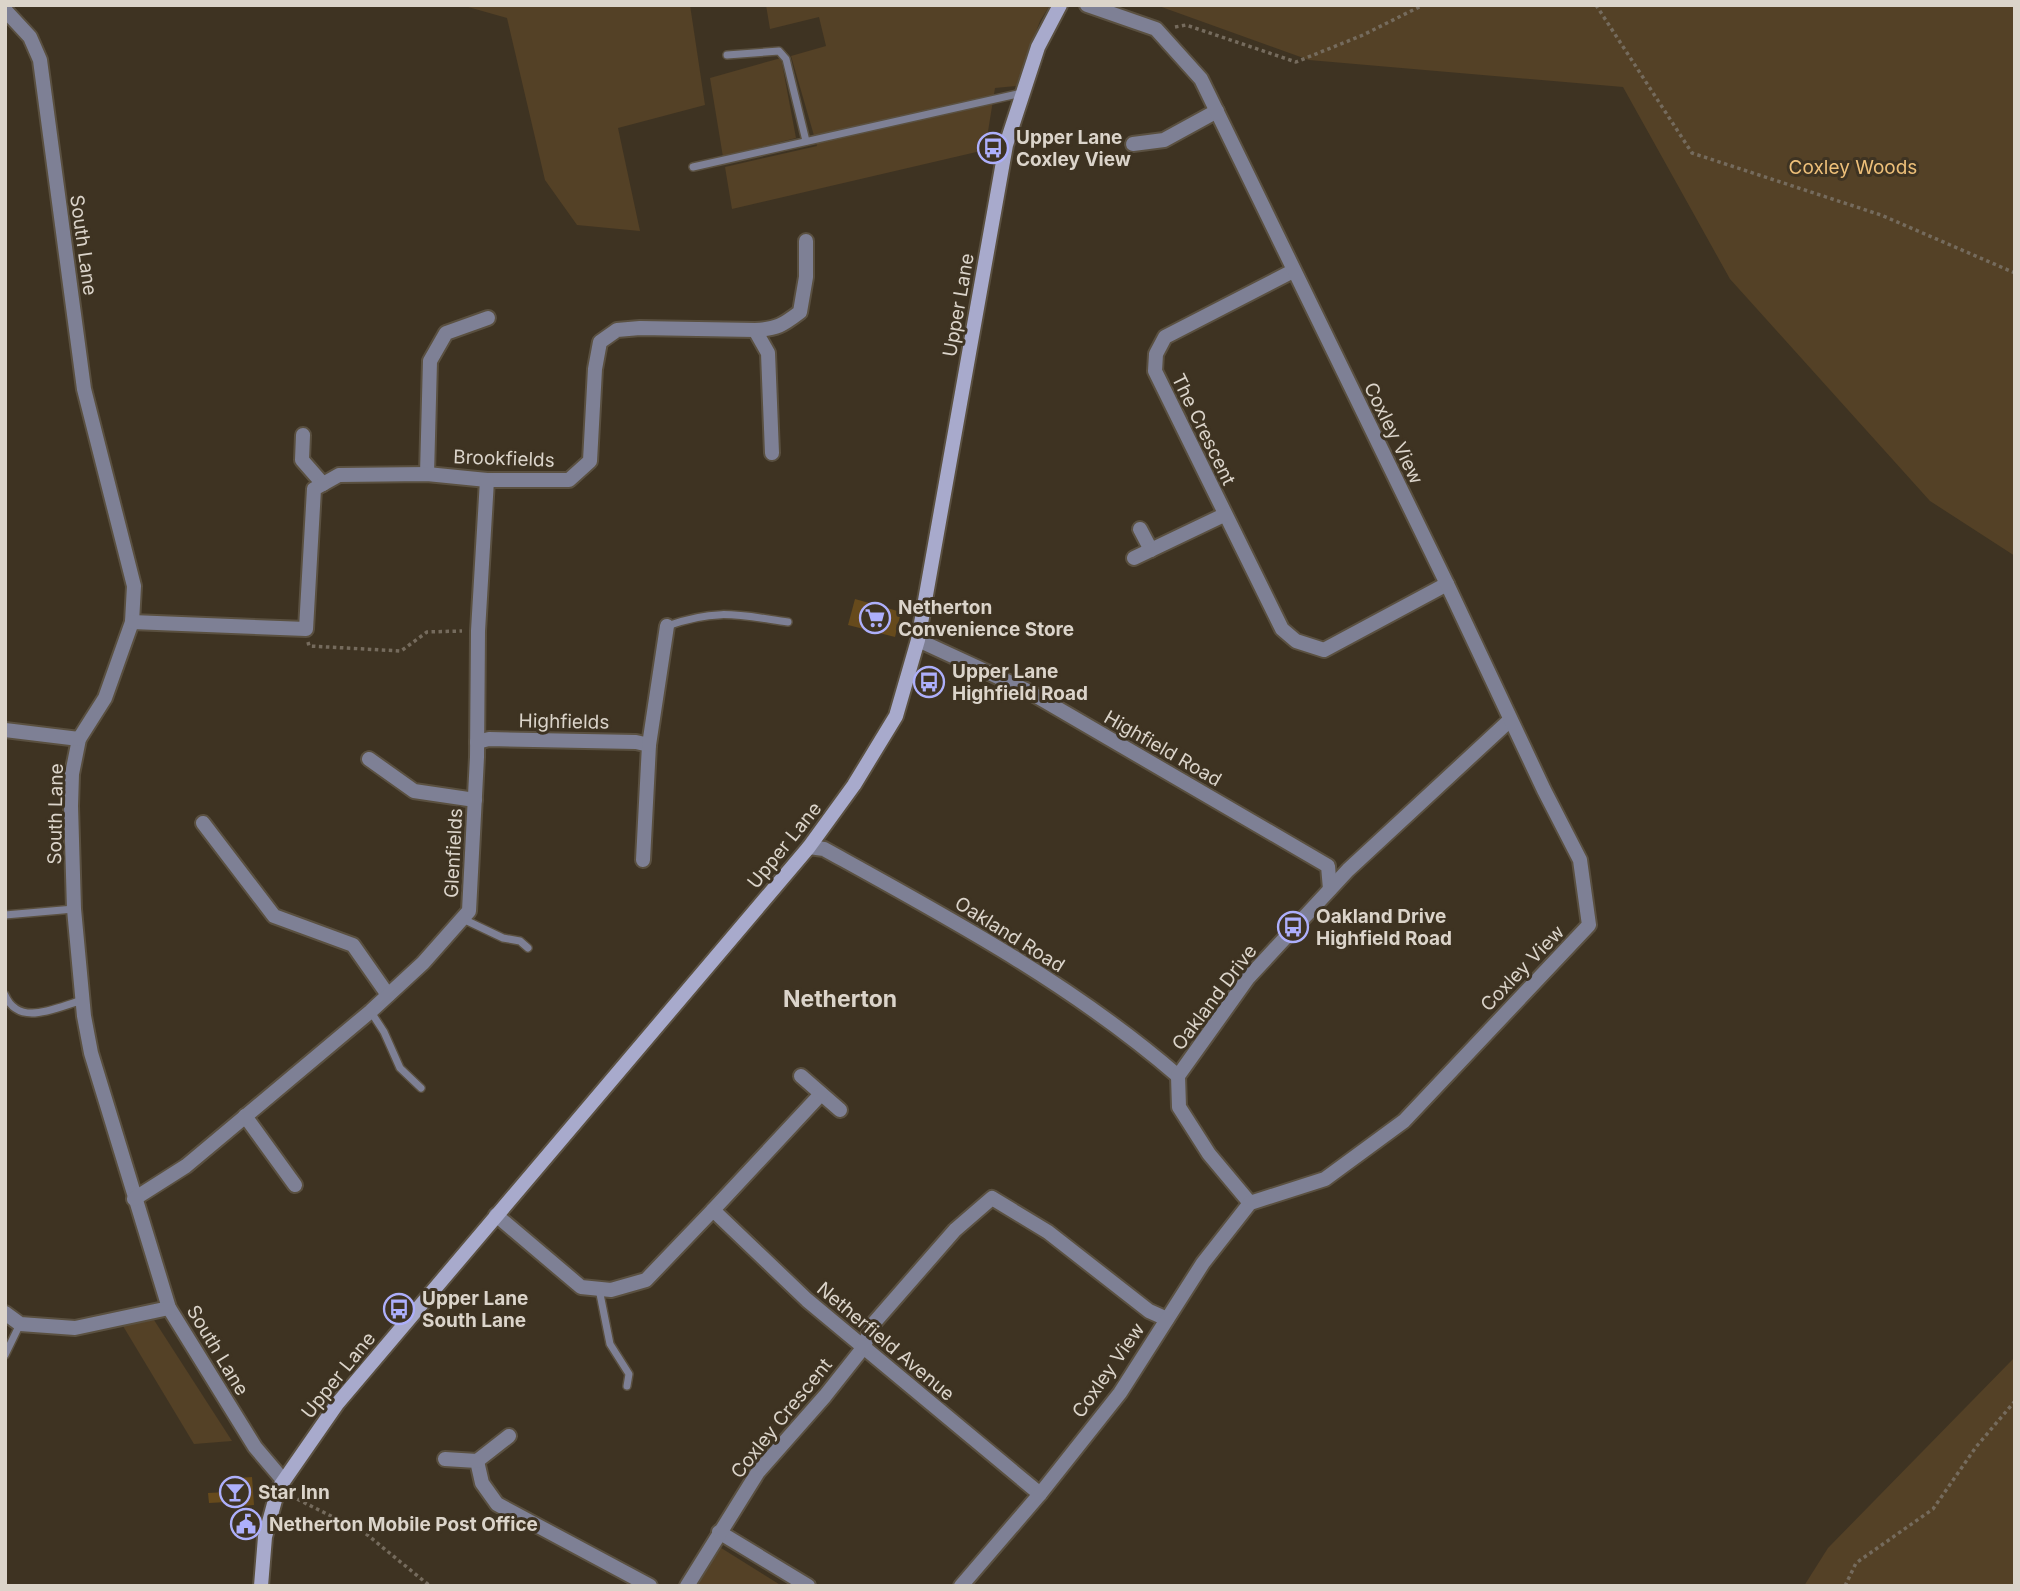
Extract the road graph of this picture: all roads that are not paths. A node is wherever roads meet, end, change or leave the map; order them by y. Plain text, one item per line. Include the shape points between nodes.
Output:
1 (1060, 5) edge
2 (1087, 5) edge
3 (5, 10) edge
4 (727, 55) dead end
5 (1023, 93) junction
6 (1217, 111) junction
7 (806, 141) junction
8 (1133, 144) dead end
9 (693, 167) dead end
10 (806, 241) dead end
11 (1293, 271) junction
12 (488, 318) dead end
13 (755, 330) junction
14 (303, 435) dead end
15 (772, 453) dead end
16 (427, 474) junction
17 (487, 480) junction
18 (323, 484) junction
19 (1224, 515) junction
20 (1140, 528) dead end
21 (1151, 550) junction
22 (1134, 558) dead end
23 (1447, 584) junction
24 (132, 622) junction
25 (788, 622) dead end
26 (667, 626) joint
27 (918, 640) junction
28 (1510, 720) junction
29 (5, 730) edge
30 (79, 739) junction
31 (477, 742) junction
32 (649, 746) junction
33 (369, 760) dead end
34 (475, 800) junction
35 (203, 823) dead end
36 (809, 847) junction
37 (643, 859) dead end
38 (1330, 889) junction
39 (74, 909) junction
40 (5, 915) edge
41 (462, 918) junction
42 (528, 948) dead end
43 (5, 995) edge
44 (388, 995) junction
45 (83, 1000) junction
46 (371, 1011) junction
47 (801, 1076) dead end
48 (1178, 1076) junction
49 (421, 1088) dead end
50 (821, 1094) junction
51 (840, 1110) dead end
52 (245, 1116) junction
53 (295, 1185) dead end
54 (134, 1199) junction
55 (1250, 1203) junction
56 (713, 1210) junction
57 (496, 1215) junction
58 (599, 1288) junction
59 (169, 1308) junction
60 (5, 1313) edge
61 (1167, 1319) junction
62 (20, 1324) junction
63 (863, 1348) junction
64 (5, 1355) edge
65 (627, 1385) dead end
66 (509, 1436) dead end
67 (445, 1459) dead end
68 (477, 1461) junction
69 (281, 1484) junction
70 (1040, 1494) junction
71 (719, 1532) junction
72 (261, 1586) edge
73 (650, 1586) edge
74 (687, 1586) edge
75 (808, 1586) edge
76 (961, 1586) edge

1 - 5 main road, Upper Lane via 1038,47
2 - 6 street, Coxley View via 1156,29 1201,79
3 - 24 street, South Lane via 30,37 40,60 84,389 134,586
4 - 7 lane via 779,51 786,59
5 - 7 lane
5 - 27 main road, Upper Lane via 1006,145
6 - 8 street via 1164,140
6 - 11 street, Coxley View
7 - 9 lane
10 - 13 street, Brookfields via 800,312 773,330
11 - 19 street, The Crescent via 1165,337 1156,354 1154,371
11 - 23 street, Coxley View
12 - 16 street, Brookfields via 446,333 430,361
13 - 15 street via 768,353
13 - 17 street, Brookfields via 617,330 600,342 590,460 569,480
14 - 18 street via 302,460
16 - 17 street, Brookfields
16 - 18 street, Brookfields via 339,475
17 - 31 street, Glenfields
18 - 24 street via 314,489 306,629
19 - 21 street, The Crescent
19 - 23 street, The Crescent via 1282,629 1296,641 1324,650
20 - 21 street
21 - 22 street, The Crescent
23 - 28 street, Coxley View
24 - 30 street, South Lane via 105,698
25 - 26 lane via 722,614
26 - 32 street
27 - 36 main road, Upper Lane via 896,716
27 - 38 street, Highfield Road via 1026,690 1328,866
28 - 38 street, Oakland Drive
28 - 55 street, Coxley View via 1580,860 1589,925 1404,1121 1325,1180
29 - 30 street
30 - 39 street, South Lane via 71,806
31 - 32 street, Highfields via 574,740
31 - 34 street, Glenfields
32 - 37 street
33 - 34 street via 414,791
34 - 41 street, Glenfields via 469,911
35 - 44 street via 274,916 353,945
36 - 48 street, Oakland Road via 824,849 968,928 1089,1007
36 - 57 main road, Upper Lane
38 - 48 street, Oakland Drive via 1248,978
39 - 40 lane
39 - 45 street, South Lane
41 - 42 lane
41 - 44 street, Glenfields
43 - 45 lane via 9,1004 27,1014
44 - 46 street, Glenfields
45 - 54 street, South Lane via 91,1053
46 - 49 lane via 400,1068
46 - 52 street, Glenfields
47 - 50 street
48 - 55 street, Oakland Drive via 1179,1107 1209,1154
50 - 51 street
50 - 56 street
52 - 53 street
52 - 54 street, Glenfields via 186,1166
54 - 59 street, South Lane
55 - 61 street, Coxley View
56 - 58 street via 646,1280 611,1290
56 - 63 street, Netherfield Avenue
57 - 58 street via 581,1287
57 - 69 main road, Upper Lane via 337,1404
58 - 65 lane via 610,1344 629,1374
59 - 62 street via 75,1328
59 - 69 street, South Lane
60 - 62 street
61 - 63 street, Coxley Crescent via 1149,1311 1048,1232 992,1198 918,1271 873,1324
61 - 70 street, Coxley View via 1120,1393
62 - 64 lane
63 - 70 street, Netherfield Avenue
63 - 71 street, Coxley Crescent via 758,1472
66 - 68 street
67 - 68 street
68 - 73 street via 482,1483 497,1504
69 - 72 main road via 265,1537
70 - 76 street, Coxley View
71 - 74 street, Coxley Crescent
71 - 75 street

